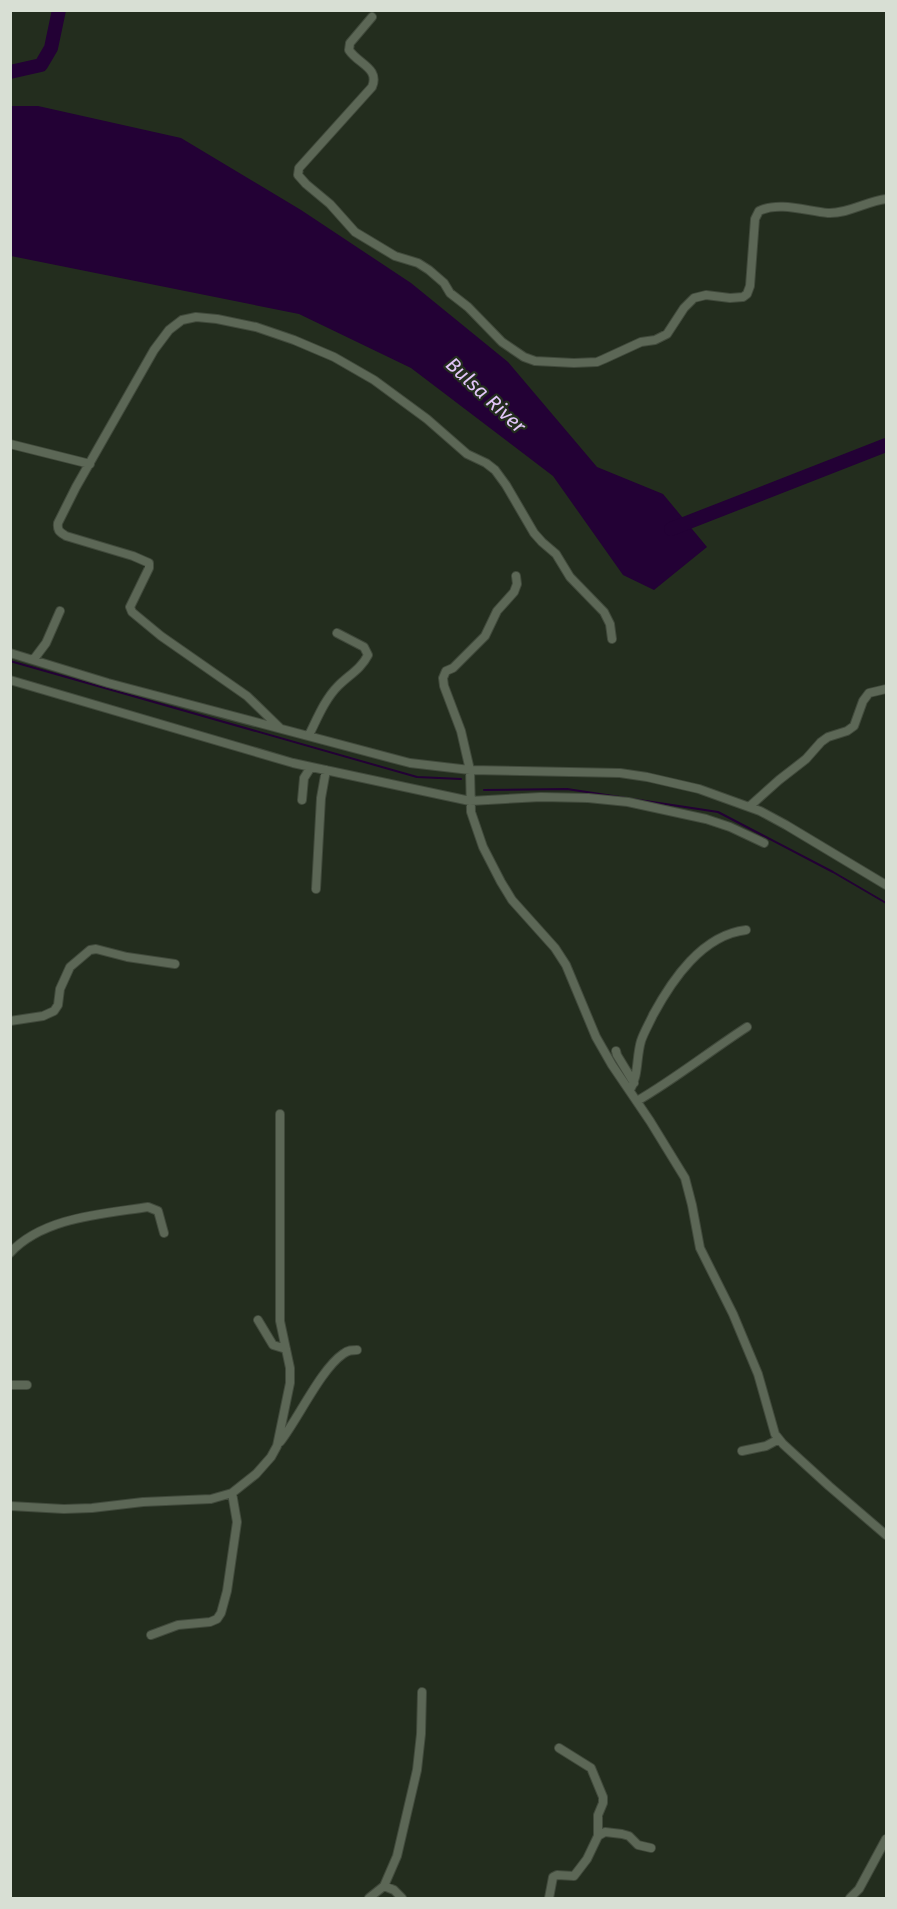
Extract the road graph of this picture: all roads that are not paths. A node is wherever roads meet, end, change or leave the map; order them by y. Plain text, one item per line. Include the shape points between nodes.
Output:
1 (372, 17) dead end
2 (886, 199) edge
3 (10, 444) edge
4 (90, 464) junction
5 (516, 576) dead end
6 (60, 611) dead end
7 (337, 633) dead end
8 (612, 639) dead end
9 (10, 653) edge
10 (34, 659) junction
11 (10, 681) edge
12 (886, 689) edge
13 (280, 728) junction
14 (309, 735) junction
15 (312, 767) junction
16 (326, 770) junction
17 (470, 770) junction
18 (302, 800) dead end
19 (470, 801) junction
20 (750, 806) junction
21 (764, 843) dead end
22 (886, 885) edge
23 (316, 889) dead end
24 (746, 930) dead end
25 (175, 964) dead end
26 (10, 1021) edge
27 (747, 1027) dead end
28 (616, 1052) dead end
29 (632, 1087) junction
30 (637, 1101) junction
31 (280, 1114) dead end
32 (164, 1233) dead end
33 (10, 1253) edge
34 (258, 1320) dead end
35 (286, 1349) junction
36 (357, 1350) dead end
37 (10, 1385) edge
38 (27, 1385) dead end
39 (779, 1439) junction
40 (277, 1446) junction
41 (742, 1451) dead end
42 (232, 1493) junction
43 (10, 1506) edge
44 (886, 1535) edge
45 (151, 1635) dead end
46 (422, 1692) dead end
47 (559, 1748) dead end
48 (598, 1836) junction
49 (886, 1839) edge
50 (651, 1848) dead end
51 (384, 1886) junction
52 (369, 1899) edge
53 (402, 1899) edge
54 (549, 1899) edge
55 (850, 1899) edge

1 - 2 street via 350,43 349,50 373,73 372,87 298,168 298,175 355,232 395,256 429,270 502,342 535,361 597,362 662,337 694,298 743,297 750,286 759,210 768,207 830,213
3 - 4 street
4 - 8 street via 154,350 174,324 189,318 207,318 273,332 324,352 374,380 427,418 467,454 491,466 534,533 604,612
4 - 13 street via 57,528 149,562 130,606 132,612 247,696
5 - 17 street via 514,592 497,611 485,636 443,678
6 - 10 street
7 - 14 street via 364,648 368,655 363,665 338,686
9 - 10 street
10 - 13 street via 108,683
11 - 15 street
12 - 20 street via 868,693 854,726 821,742
13 - 14 street
14 - 17 street via 410,763
15 - 16 street
15 - 18 street via 304,778
16 - 19 street
16 - 23 street via 321,791
17 - 19 street
17 - 20 street via 628,774 699,789
19 - 21 street via 541,797 610,800 706,819
19 - 29 street via 473,821 501,882 566,965 596,1037
20 - 22 street
24 - 29 street via 721,938 679,973 641,1039
25 - 26 street via 90,950 70,967 54,1011
27 - 30 street
28 - 29 street
29 - 30 street
30 - 39 street via 685,1178 700,1248 758,1374
31 - 35 street via 279,1321
32 - 33 street via 158,1210 148,1207 56,1224
34 - 35 street via 273,1345
35 - 40 street via 291,1383
36 - 40 street via 341,1355 320,1380
37 - 38 street
39 - 41 street
39 - 44 street
40 - 42 street via 264,1466
42 - 43 street via 211,1499 92,1508
42 - 45 street via 237,1522 227,1591 217,1619 178,1625
46 - 51 street via 417,1770 397,1856
47 - 48 street via 587,1764 595,1774 603,1797
48 - 50 street via 605,1832 622,1834
48 - 54 street via 574,1876 553,1876
49 - 55 street
51 - 52 street
51 - 53 street

